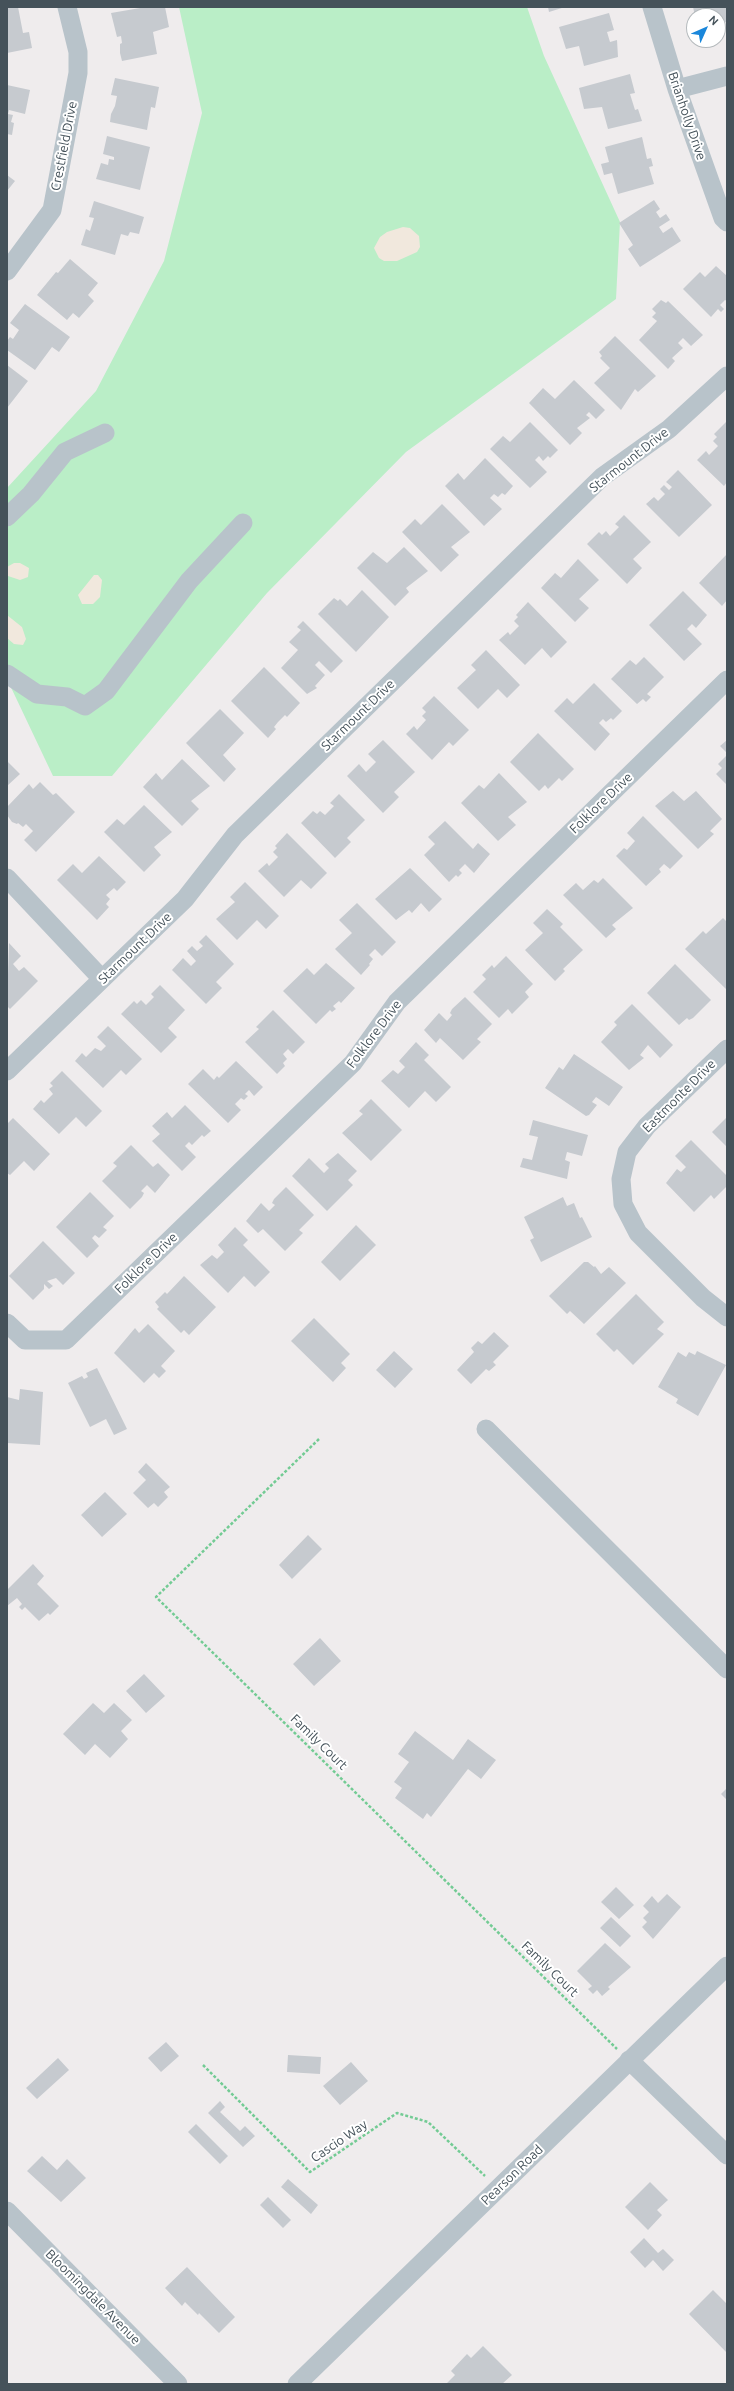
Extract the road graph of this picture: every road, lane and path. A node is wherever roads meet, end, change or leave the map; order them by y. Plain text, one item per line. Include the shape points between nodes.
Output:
1 (67, 7) edge
2 (652, 7) edge
3 (727, 76) edge
4 (677, 88) junction
5 (727, 222) edge
6 (7, 271) edge
7 (727, 376) edge
8 (104, 433) dead end
9 (7, 517) edge
10 (243, 523) dead end
11 (7, 674) edge
12 (727, 680) edge
13 (7, 878) edge
14 (102, 979) junction
15 (727, 1049) edge
16 (7, 1071) edge
17 (727, 1317) edge
18 (7, 1323) edge
19 (486, 1429) dead end
20 (319, 1439) dead end
21 (727, 1669) edge
22 (727, 1966) edge
23 (629, 2060) junction
24 (203, 2065) dead end
25 (727, 2155) edge
26 (498, 2189) junction
27 (7, 2211) edge
28 (178, 2384) edge
29 (297, 2384) edge

1 - 6 street, Crestfield Drive via 78,52 78,73 52,210
2 - 4 street, Brianholly Drive
3 - 4 street
4 - 5 street, Brianholly Drive via 723,218
7 - 14 street, Starmount Drive via 669,429 596,483 235,835 185,899
8 - 9 street via 65,452 31,494
10 - 11 street via 189,581 106,691 85,706 67,697 37,694
12 - 18 street, Folklore Drive via 397,1002 353,1064 66,1340 25,1340
13 - 14 street
14 - 16 street, Starmount Drive
15 - 17 street, Eastmonte Drive via 647,1126 627,1152 621,1179 623,1204 638,1233 703,1298
19 - 21 street
20 - 23 path, Family Court via 156,1597
22 - 23 street, Pearson Road
23 - 25 street
23 - 26 street, Pearson Road
24 - 26 path, Cascio Way via 310,2172 397,2113 428,2122
26 - 29 street, Pearson Road
27 - 28 street, Bloomingdale Avenue

